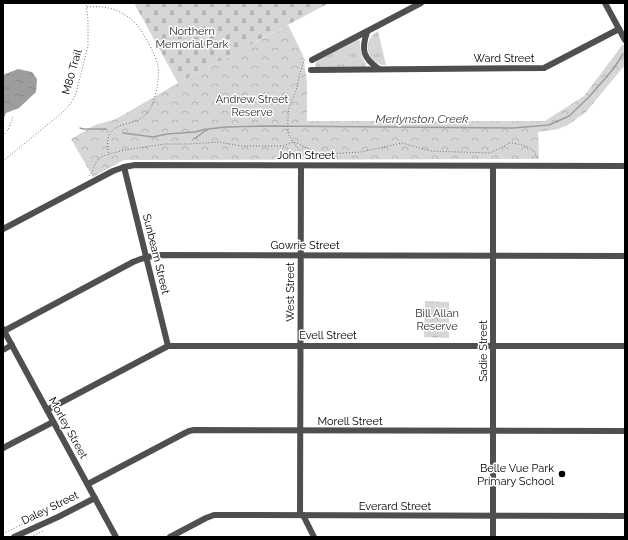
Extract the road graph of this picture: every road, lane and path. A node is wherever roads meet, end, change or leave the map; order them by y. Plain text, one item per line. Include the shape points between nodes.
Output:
1 (86, 3) edge
2 (421, 3) edge
3 (605, 3) edge
4 (87, 6) junction
5 (619, 29) junction
6 (367, 32) junction
7 (625, 40) edge
8 (309, 59) joint
9 (379, 69) junction
10 (311, 70) dead end
11 (13, 117) dead end
12 (3, 136) edge
13 (293, 142) junction
14 (109, 154) junction
15 (3, 161) edge
16 (124, 166) junction
17 (301, 166) junction
18 (493, 166) junction
19 (538, 166) junction
20 (625, 166) edge
21 (88, 177) dead end
22 (3, 229) edge
23 (300, 255) junction
24 (494, 256) junction
25 (625, 256) edge
26 (147, 257) junction
27 (3, 330) edge
28 (12, 345) junction
29 (300, 345) junction
30 (168, 346) junction
31 (493, 346) junction
32 (625, 346) edge
33 (3, 350) edge
34 (47, 410) junction
35 (53, 422) junction
36 (300, 430) junction
37 (493, 431) junction
38 (625, 431) edge
39 (3, 448) edge
40 (88, 484) junction
41 (95, 498) junction
42 (301, 515) junction
43 (493, 516) junction
44 (625, 516) edge
45 (14, 537) edge
46 (116, 537) edge
47 (170, 537) edge
48 (314, 537) edge
49 (493, 537) edge

1 - 4 path, M80 Trail
2 - 6 street
3 - 5 street
4 - 14 path via 115,10 127,16 139,28 156,58 159,70 154,102 141,118 121,125 110,133 107,146
4 - 15 path, M80 Trail via 88,46 72,102
5 - 7 street
5 - 9 street, Ward Street via 544,68
6 - 8 street
6 - 9 street via 364,52 370,63
8 - 13 path via 302,65 289,108 288,134
9 - 10 street, Ward Street
11 - 12 path
13 - 14 path via 283,146 241,146 219,142 165,144
13 - 17 path via 302,153
13 - 19 path via 326,154 361,152 402,143 430,151 490,154 513,143 534,151
14 - 21 path via 97,160
16 - 17 street, John Street
16 - 22 street, John Street
16 - 26 street, Sunbeam Street
17 - 18 street, John Street
17 - 23 street, West Street
18 - 19 street, John Street
18 - 24 street, Sadie Street
19 - 20 street, John Street
23 - 24 street, Gowrie Street
23 - 26 street, Gowrie Street
23 - 29 street, West Street
24 - 25 street, Gowrie Street
24 - 31 street, Sadie Street
26 - 27 street, Gowrie Street
26 - 30 street, Sunbeam Street
27 - 28 street, Morley Street
28 - 33 street
28 - 34 street, Morley Street
29 - 30 street, Evell Street
29 - 31 street, Evell Street
29 - 36 street, West Street
30 - 34 street, Evell Street
31 - 32 street, Evell Street
31 - 37 street, Sadie Street
34 - 35 street, Morley Street
35 - 39 street
35 - 40 street, Morley Street
36 - 37 street, Morell Street
36 - 40 street, Morell Street via 189,431
36 - 42 street, West Street
37 - 38 street, Morell Street
37 - 43 street, Sadie Street
40 - 41 street, Morley Street
41 - 45 street, Daley Street
41 - 46 street, Morley Street
42 - 43 street, Everard Street
42 - 47 street, Everard Street via 214,515
42 - 48 street, West Street
43 - 44 street, Everard Street
43 - 49 street, Sadie Street

